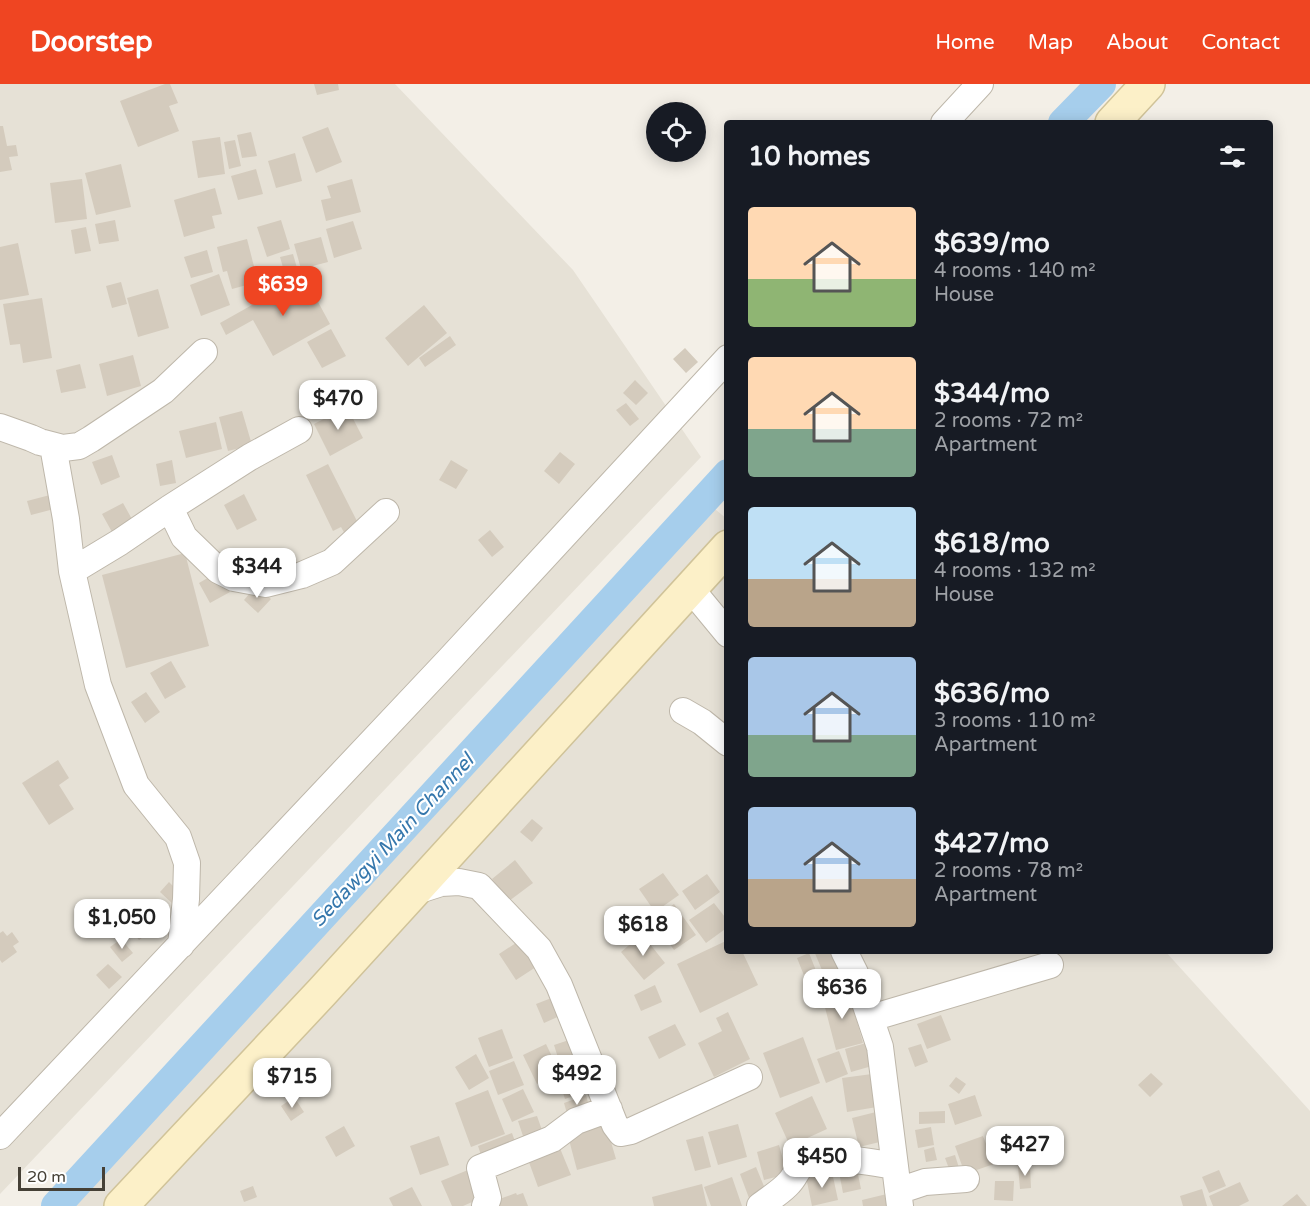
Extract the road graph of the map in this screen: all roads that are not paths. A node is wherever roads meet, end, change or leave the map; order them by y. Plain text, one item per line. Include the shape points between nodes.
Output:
1 (980, 84) edge
2 (1148, 84) edge
3 (947, 120) edge
4 (1115, 120) edge
5 (204, 352) dead end
6 (724, 362) edge
7 (0, 427) edge
8 (298, 430) dead end
9 (53, 446) junction
10 (170, 508) junction
11 (386, 512) dead end
12 (724, 552) edge
13 (72, 571) junction
14 (690, 588) junction
15 (724, 629) edge
16 (683, 711) dead end
17 (724, 740) edge
18 (413, 892) junction
19 (181, 945) junction
20 (846, 954) edge
21 (1050, 965) dead end
22 (871, 1018) junction
23 (749, 1077) dead end
24 (609, 1109) junction
25 (0, 1136) edge
26 (895, 1166) junction
27 (966, 1179) dead end
28 (899, 1199) edge
29 (121, 1206) edge
30 (485, 1206) edge
31 (760, 1206) edge

1 - 3 street
2 - 4 street
5 - 9 street via 163,391 91,440 79,446
6 - 19 street
7 - 9 street
8 - 10 street
9 - 13 street
10 - 11 street via 184,537 218,570 234,578 266,584 332,562
10 - 13 street
12 - 14 street
13 - 19 street via 98,685 136,785 178,837 187,863
14 - 15 street
14 - 18 street
16 - 17 street
18 - 24 street via 441,883 479,886 539,949 559,985
18 - 29 street
19 - 25 street
20 - 22 street
21 - 22 street
22 - 26 street via 880,1047
23 - 24 street via 631,1131 621,1133
24 - 30 street via 576,1121 552,1139 480,1168 488,1198
26 - 28 street
26 - 31 street via 818,1158 802,1165 789,1183
27 - 28 street via 925,1182

